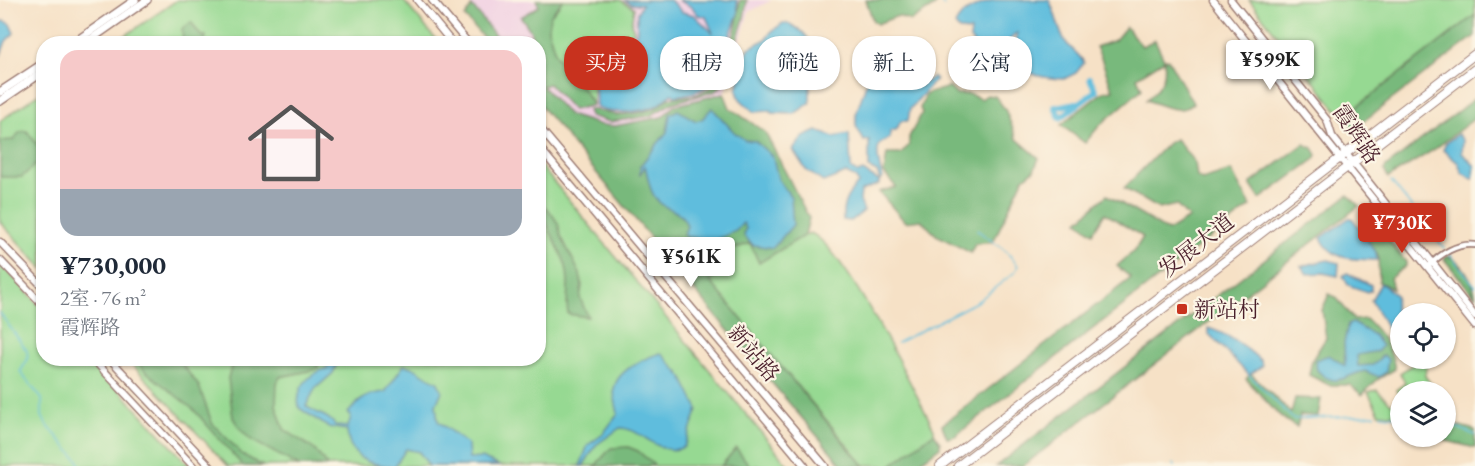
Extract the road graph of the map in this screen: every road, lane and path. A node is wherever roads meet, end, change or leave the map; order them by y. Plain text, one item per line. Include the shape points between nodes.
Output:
1 (135, 0) edge
2 (147, 0) edge
3 (417, 0) edge
4 (432, 0) edge
5 (1213, 0) edge
6 (1232, 0) edge
7 (83, 36) edge
8 (95, 36) edge
9 (446, 36) edge
10 (462, 36) edge
11 (1475, 54) edge
12 (36, 68) edge
13 (1475, 69) edge
14 (36, 76) edge
15 (0, 92) edge
16 (0, 101) edge
17 (546, 135) edge
18 (546, 156) edge
19 (1342, 156) junction
20 (1349, 165) junction
21 (0, 242) edge
22 (1475, 245) edge
23 (0, 260) edge
24 (1430, 264) junction
25 (36, 280) edge
26 (36, 298) edge
27 (1475, 316) edge
28 (1475, 326) edge
29 (99, 366) edge
30 (116, 366) edge
31 (193, 466) edge
32 (210, 466) edge
33 (805, 466) edge
34 (825, 466) edge
35 (940, 466) edge
36 (958, 466) edge

1 - 7 main road
2 - 8 main road
3 - 9 street
4 - 10 street
5 - 19 street, 霞辉路
6 - 19 street, 霞辉路 via 1327,120
11 - 19 main road, 发展大道
12 - 15 main road
13 - 20 main road, 发展大道
14 - 16 main road
17 - 34 street, 新站路
18 - 33 street, 新站路
19 - 20 street, 霞辉路
19 - 35 main road, 发展大道
20 - 24 street, 霞辉路
20 - 36 main road, 发展大道
21 - 25 street
22 - 24 street via 1457,247
23 - 26 street
24 - 27 street, 霞辉路
24 - 28 street, 霞辉路
29 - 31 street
30 - 32 street

